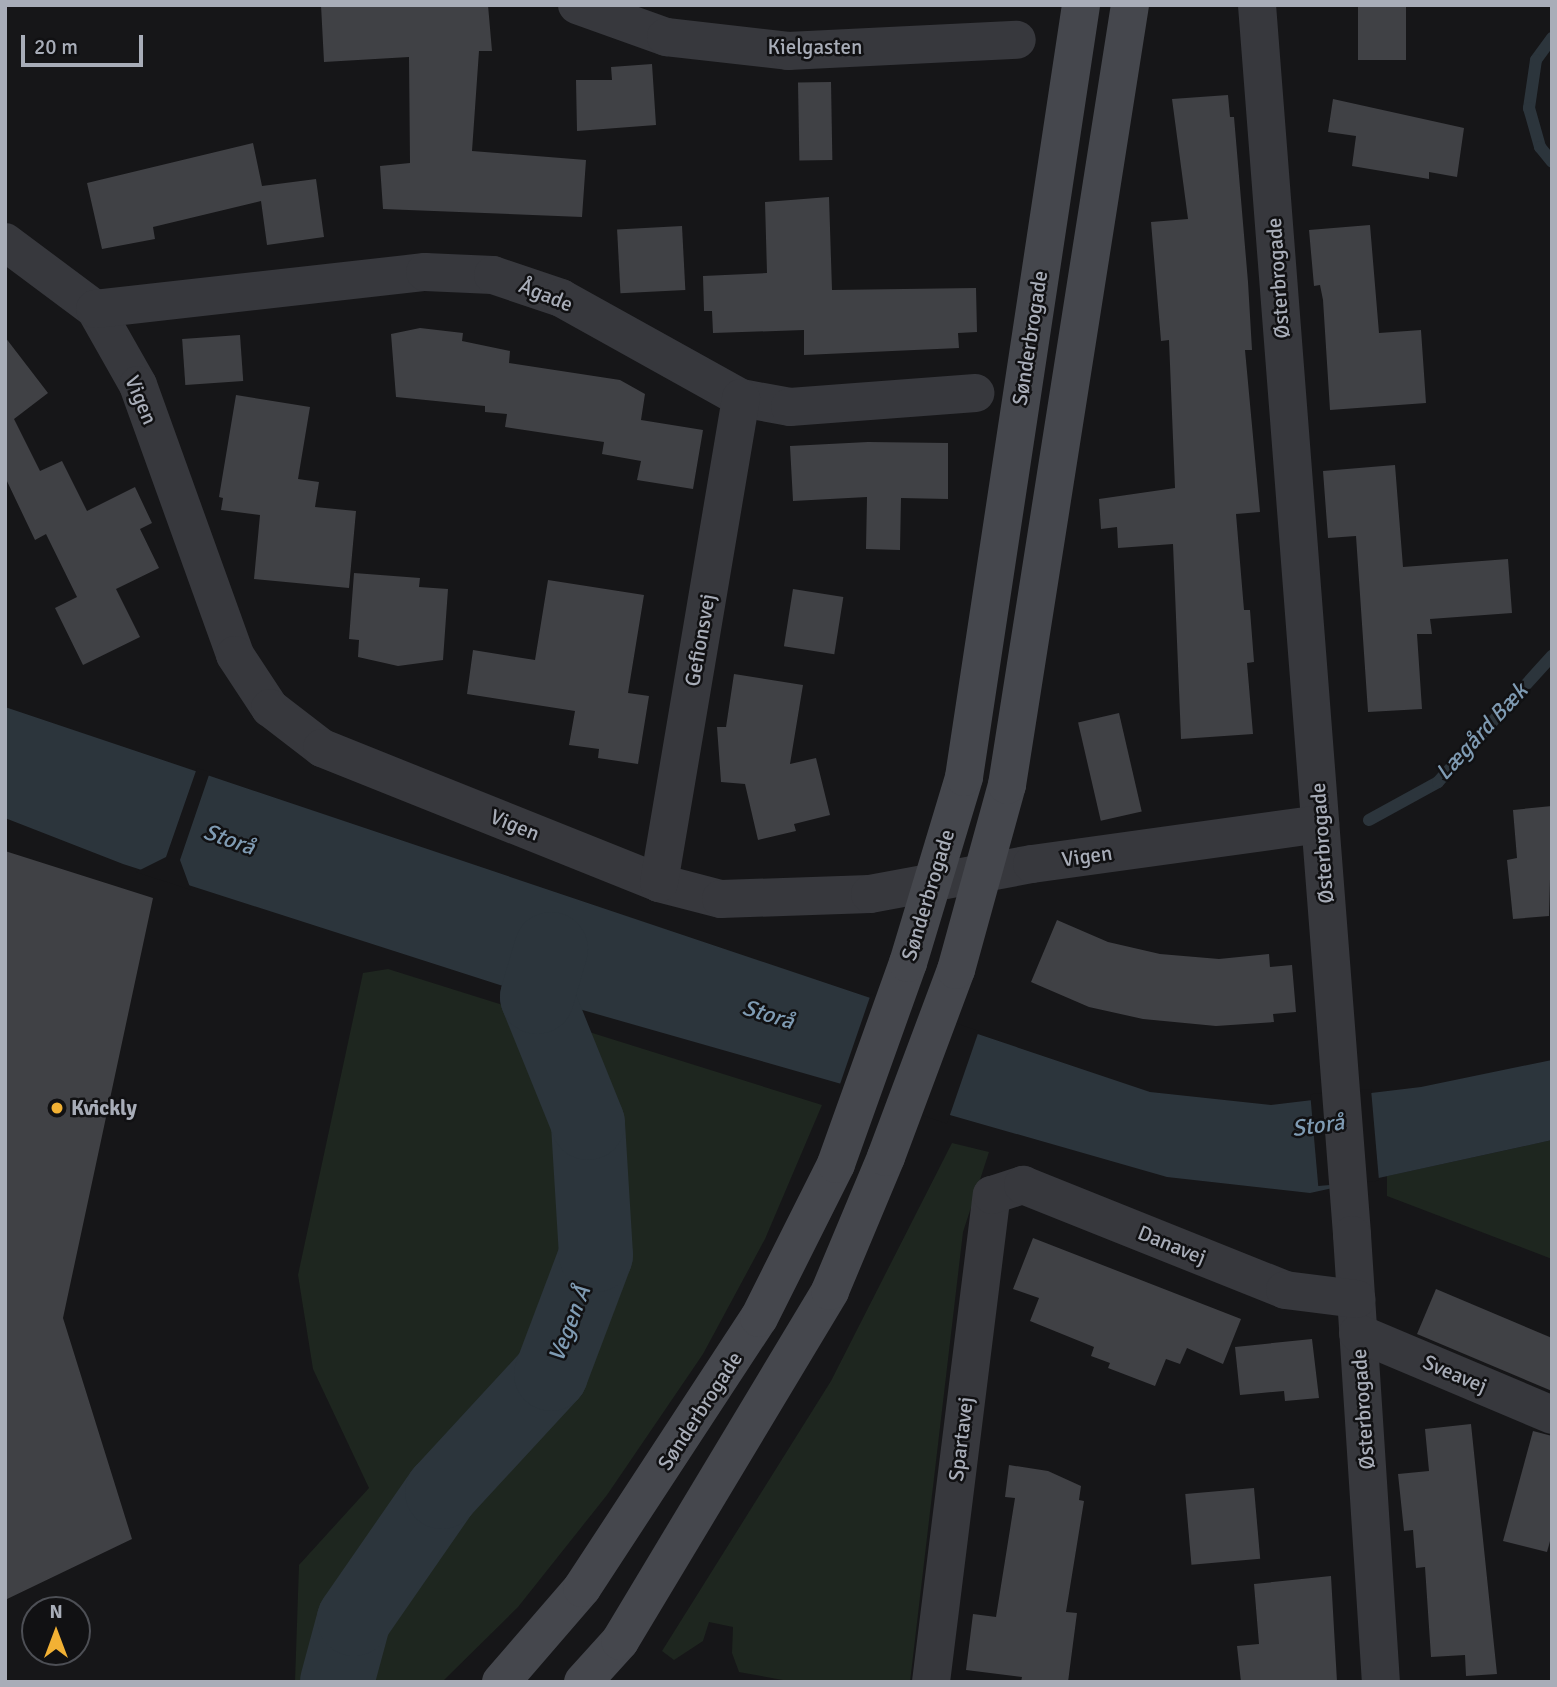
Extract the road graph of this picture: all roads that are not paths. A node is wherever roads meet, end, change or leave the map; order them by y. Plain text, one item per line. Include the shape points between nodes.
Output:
1 (577, 5) edge
2 (1081, 5) edge
3 (1130, 5) edge
4 (1257, 5) edge
5 (1017, 40) dead end
6 (5, 242) edge
7 (95, 309) junction
8 (975, 393) dead end
9 (741, 398) junction
10 (1320, 824) junction
11 (984, 873) junction
12 (934, 882) junction
13 (659, 883) junction
14 (992, 1195) joint
15 (1357, 1316) junction
16 (1552, 1415) edge
17 (501, 1682) edge
18 (583, 1682) edge
19 (931, 1682) edge
20 (1381, 1682) edge

1 - 5 street, Kielgasten via 593,15 666,37 788,51
2 - 12 street, Sønderbrogade via 964,777
3 - 11 street via 1007,785
4 - 10 street, Østerbrogade
6 - 7 street, Vigen
7 - 9 street, Ågade via 425,272 493,275 561,298
7 - 13 street, Vigen via 138,385 235,655 270,709 322,748
8 - 9 street, Ågade via 790,407
9 - 13 street, Gefionsvej
10 - 11 street, Vigen
10 - 15 street, Østerbrogade
11 - 12 street, Vigen
11 - 18 street via 956,970 830,1291 620,1641
12 - 13 street, Vigen via 870,894 722,898
12 - 17 street, Sønderbrogade via 842,1148 800,1241 717,1387 582,1588
14 - 15 street, Danavej via 1023,1185
14 - 19 street, Spartavej
15 - 16 street, Sveavej
15 - 20 street, Østerbrogade

